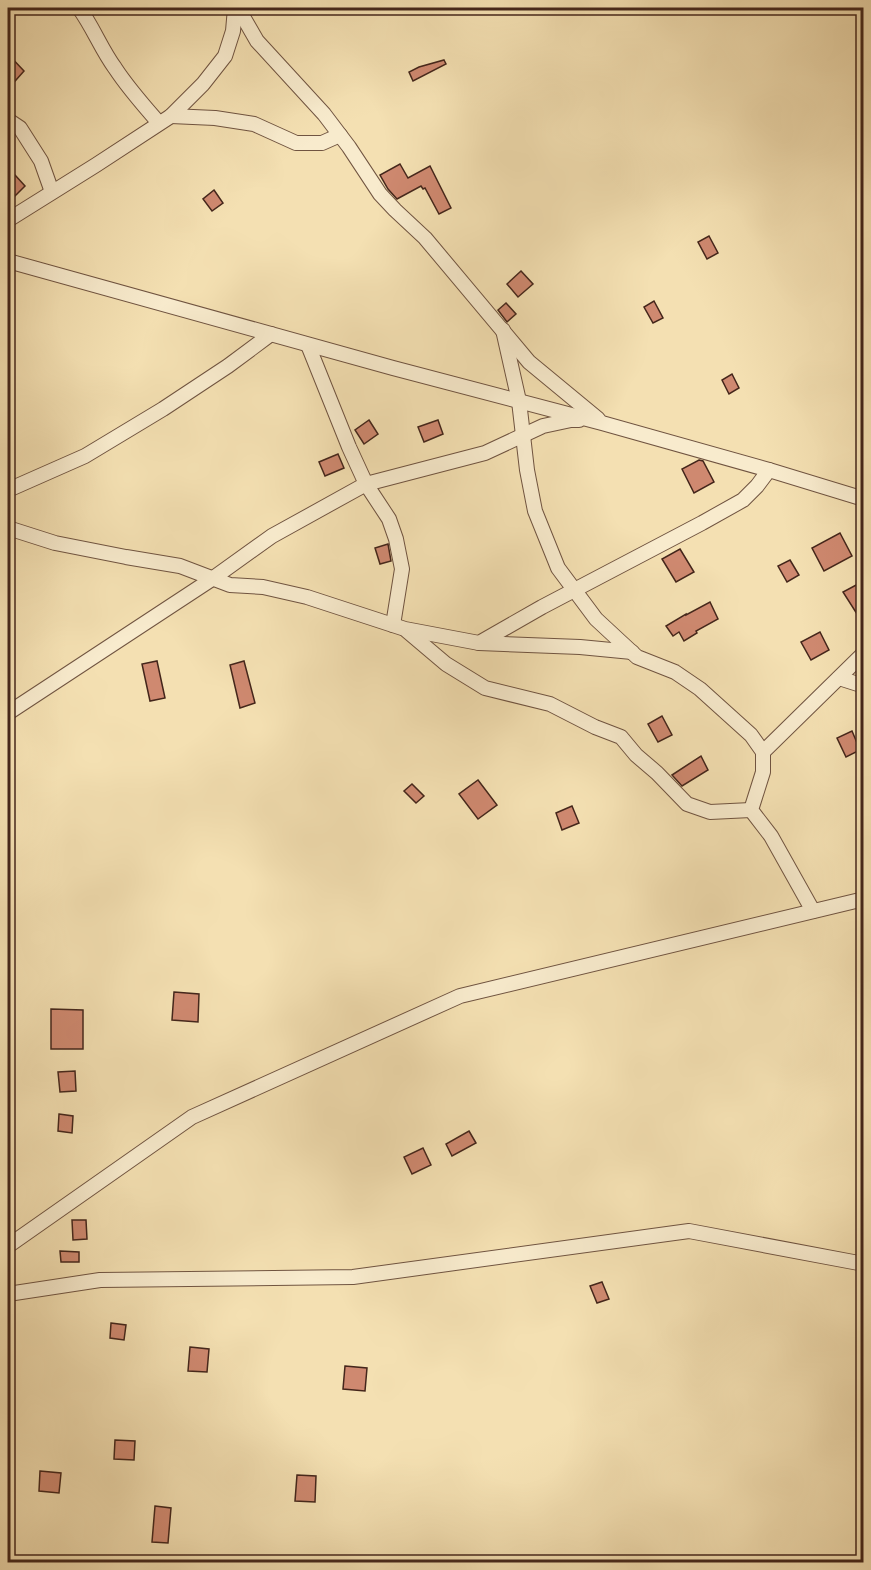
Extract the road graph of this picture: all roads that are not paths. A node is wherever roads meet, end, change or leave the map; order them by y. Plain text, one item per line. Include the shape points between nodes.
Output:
1 (79, 8) edge
2 (237, 8) edge
3 (8, 120) edge
4 (165, 120) junction
5 (339, 135) junction
6 (52, 192) junction
7 (8, 220) edge
8 (8, 261) edge
9 (503, 330) junction
10 (272, 334) junction
11 (308, 345) junction
12 (519, 401) junction
13 (602, 423) junction
14 (523, 435) junction
15 (769, 470) junction
16 (366, 484) junction
17 (8, 490) edge
18 (864, 499) edge
19 (8, 528) edge
20 (212, 579) junction
21 (575, 589) junction
22 (399, 627) junction
23 (479, 643) junction
24 (632, 652) junction
25 (864, 653) edge
26 (839, 678) junction
27 (864, 686) edge
28 (8, 713) edge
29 (763, 752) junction
30 (752, 810) junction
31 (864, 899) edge
32 (813, 911) junction
33 (8, 1246) edge
34 (864, 1264) edge
35 (8, 1294) edge

1 - 4 street via 114,68 141,103
2 - 4 street via 225,56 203,84
2 - 5 street via 257,41
3 - 6 street via 20,128 41,161
4 - 5 street via 215,118 254,124 296,143 322,143
4 - 6 street
5 - 9 street via 380,194 425,238
6 - 7 street
8 - 10 street
9 - 12 street
9 - 13 street via 529,362
10 - 11 street
10 - 17 street via 163,409 85,456
11 - 12 street
11 - 16 street
12 - 13 street
12 - 14 street
13 - 14 street via 571,420
13 - 15 street
14 - 16 street via 485,453
14 - 21 street via 535,512 558,568
15 - 18 street
15 - 21 street via 742,500
16 - 20 street via 272,536
16 - 22 street via 389,519 396,539 402,569
19 - 20 street via 55,543 180,566
20 - 22 street via 307,597
20 - 28 street
21 - 23 street
21 - 24 street via 596,619
22 - 23 street
22 - 30 street via 484,688 549,704 621,737 687,804 710,812
23 - 24 street
24 - 29 street via 700,689 751,735
25 - 26 street
26 - 27 street
26 - 29 street
29 - 30 street via 763,772
30 - 32 street
31 - 32 street
32 - 33 street via 460,996 192,1117
34 - 35 street via 689,1231 352,1276 100,1280

